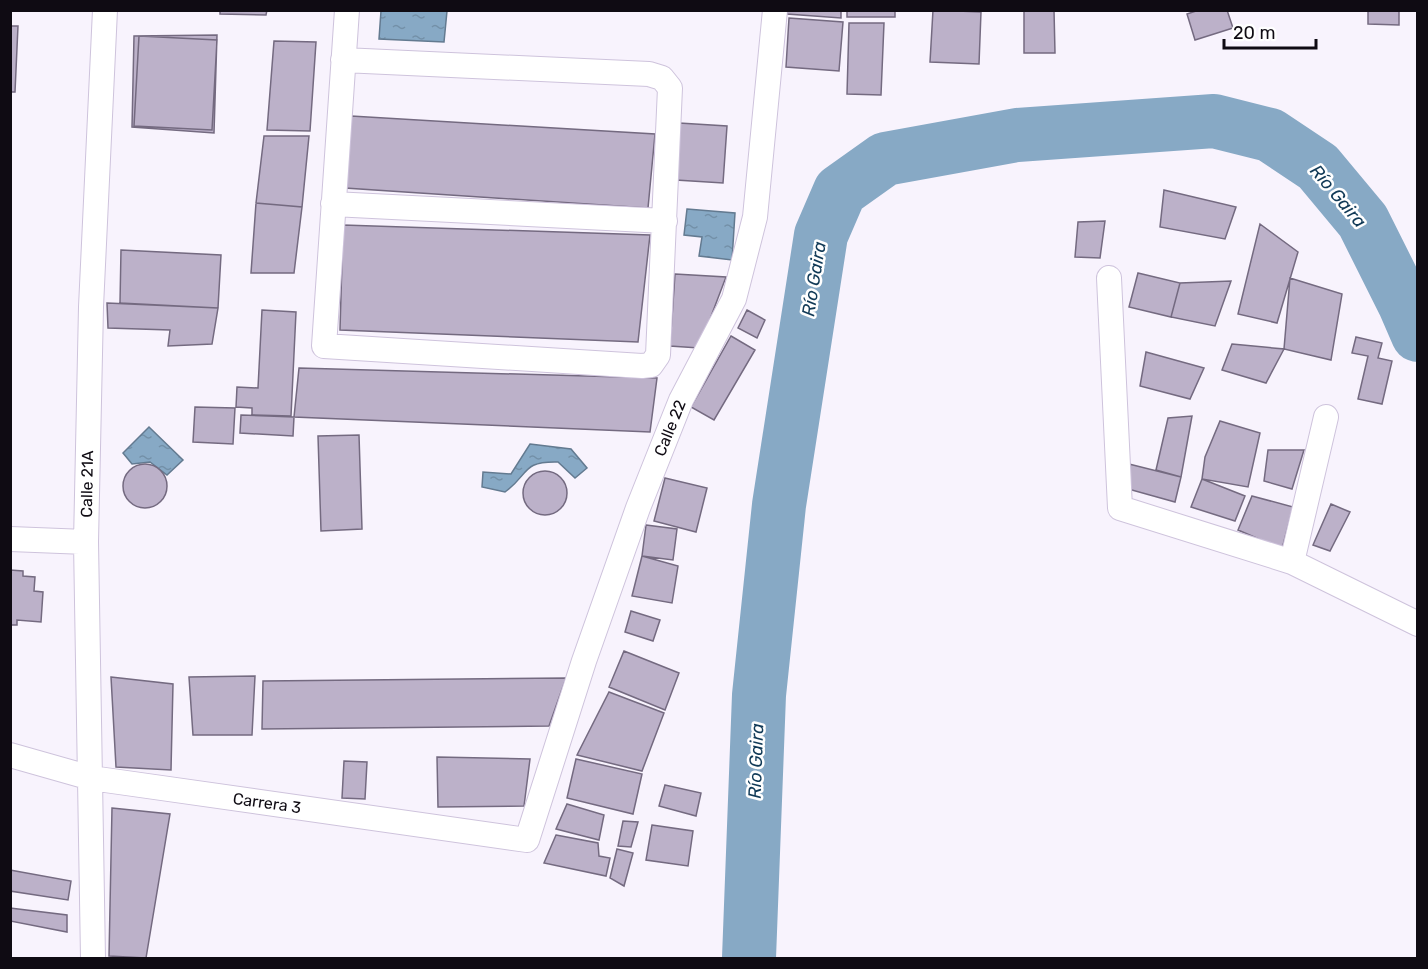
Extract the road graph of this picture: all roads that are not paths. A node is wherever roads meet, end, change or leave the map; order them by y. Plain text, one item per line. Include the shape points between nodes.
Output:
1 (105, 10) edge
2 (346, 10) edge
3 (775, 10) edge
4 (343, 60) junction
5 (333, 204) junction
6 (665, 221) junction
7 (1109, 278) dead end
8 (1326, 417) dead end
9 (10, 539) edge
10 (86, 542) junction
11 (1292, 562) junction
12 (1418, 624) edge
13 (10, 755) edge
14 (91, 778) junction
15 (527, 840) joint
16 (93, 958) edge

1 - 10 street, Calle 21A via 91,307
2 - 4 street
3 - 15 street, Calle 22 via 755,217 734,299 681,400 638,508
4 - 5 street
4 - 6 street via 649,74 662,78 670,88
5 - 6 street
5 - 6 street via 324,346 642,366 651,365 658,355
7 - 11 street via 1120,508
8 - 11 street
9 - 10 street
10 - 14 street, Calle 21A
11 - 12 street
13 - 14 street, Carrera 3
14 - 15 street, Carrera 3
14 - 16 street, Calle 21A

